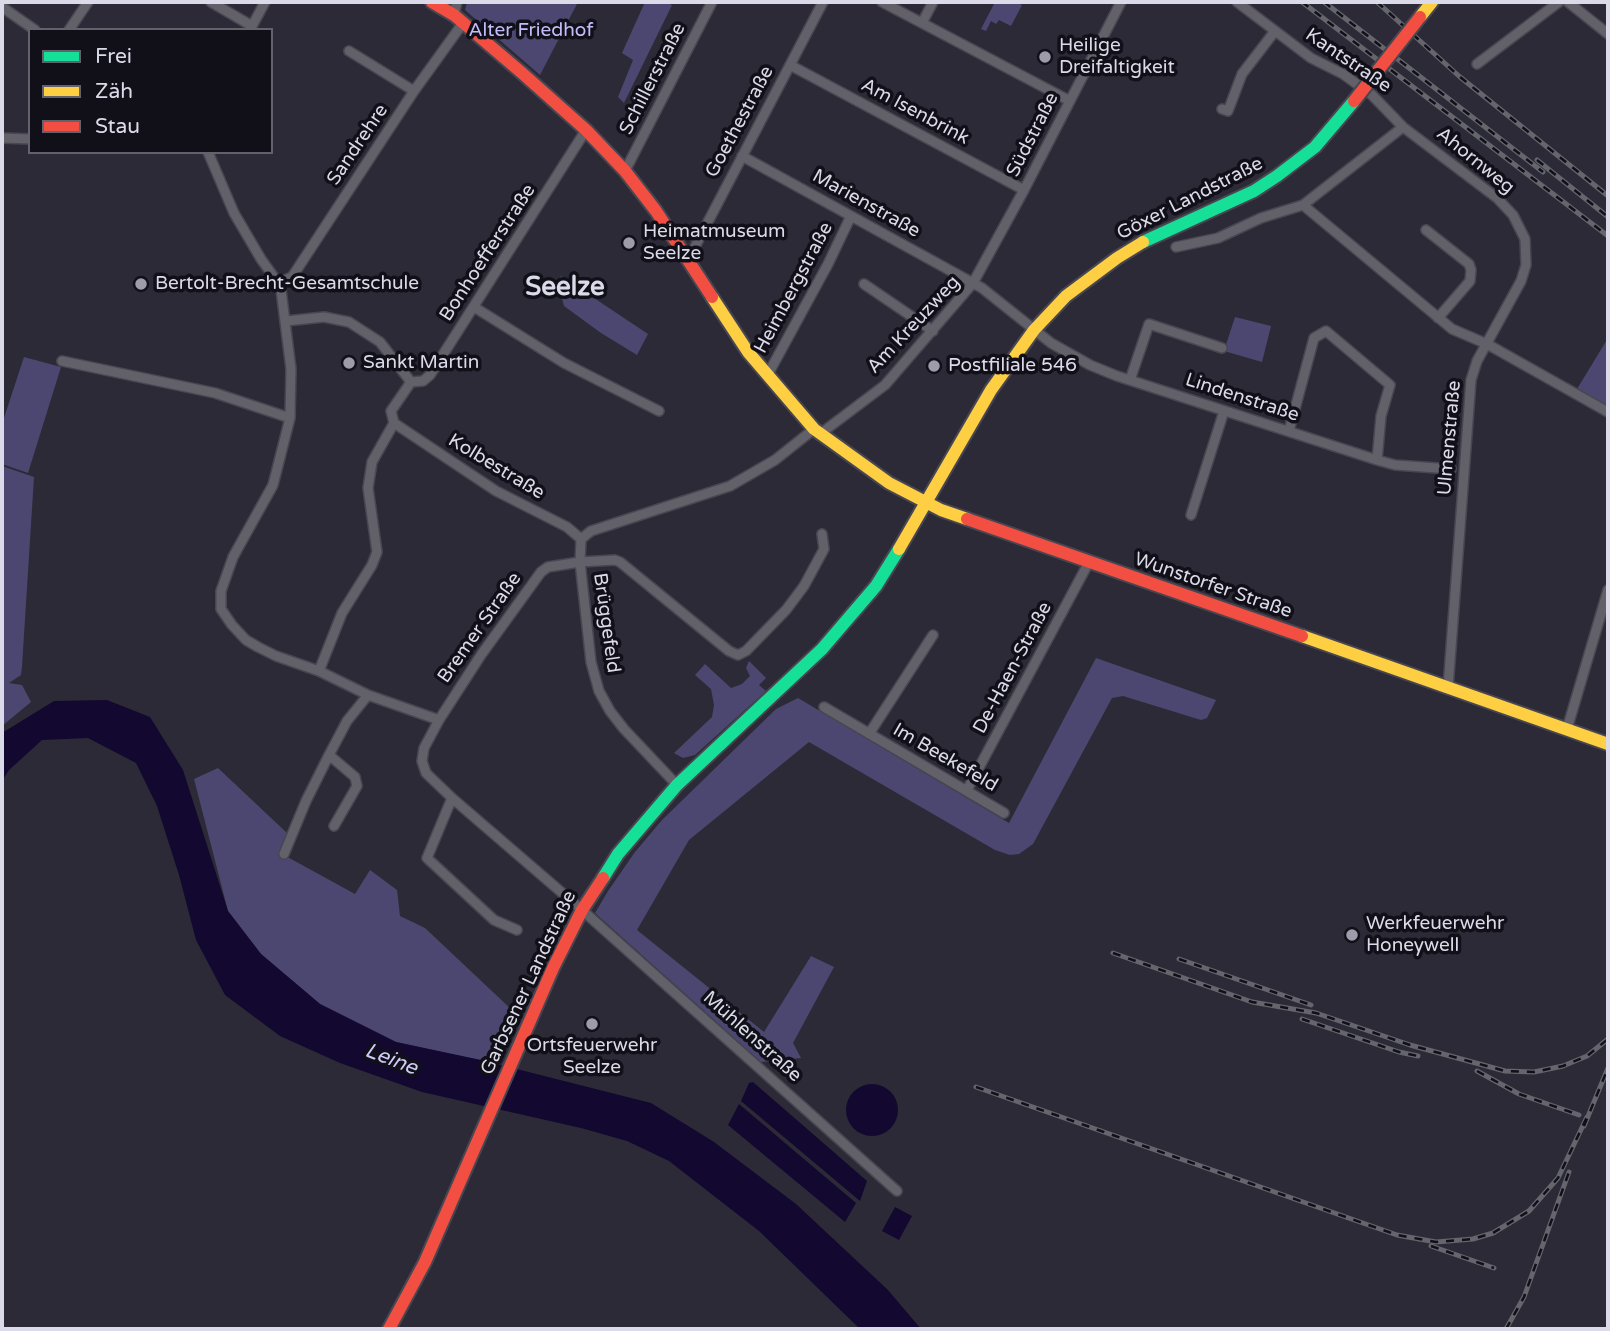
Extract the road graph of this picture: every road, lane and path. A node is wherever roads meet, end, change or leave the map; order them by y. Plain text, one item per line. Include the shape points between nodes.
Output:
1 (88, 2) edge
2 (211, 2) edge
3 (265, 2) edge
4 (432, 2) edge
5 (457, 2) edge
6 (712, 2) edge
7 (823, 2) edge
8 (882, 2) edge
9 (933, 2) edge
10 (1121, 2) edge
11 (1237, 2) edge
12 (1432, 2) edge
13 (1559, 2) edge
14 (1568, 2) edge
15 (2, 7) edge
16 (458, 19) junction
17 (922, 23) junction
18 (32, 28) edge
19 (70, 28) edge
20 (251, 28) edge
21 (1275, 31) junction
22 (1608, 34) edge
23 (349, 51) dead end
24 (1477, 64) dead end
25 (790, 65) junction
26 (414, 91) junction
27 (1070, 102) junction
28 (1222, 108) dead end
29 (1403, 127) junction
30 (586, 130) junction
31 (2, 138) edge
32 (28, 139) edge
33 (209, 154) edge
34 (742, 156) junction
35 (625, 172) junction
36 (1024, 190) junction
37 (1303, 205) junction
38 (851, 216) junction
39 (1426, 230) dead end
40 (1176, 247) dead end
41 (688, 260) junction
42 (280, 282) junction
43 (973, 283) junction
44 (864, 284) dead end
45 (474, 307) junction
46 (1438, 318) junction
47 (286, 321) junction
48 (1034, 330) junction
49 (933, 331) junction
50 (1488, 344) junction
51 (1222, 348) dead end
52 (62, 361) dead end
53 (767, 376) junction
54 (1130, 380) junction
55 (411, 383) junction
56 (659, 411) dead end
57 (1224, 411) junction
58 (1608, 412) edge
59 (290, 418) junction
60 (394, 423) junction
61 (817, 431) junction
62 (1289, 431) junction
63 (1377, 460) junction
64 (1451, 469) dead end
65 (927, 503) junction
66 (1191, 515) dead end
67 (822, 534) dead end
68 (581, 539) junction
69 (580, 562) junction
70 (1089, 562) junction
71 (1608, 590) edge
72 (933, 635) dead end
73 (319, 671) junction
74 (1448, 688) junction
75 (368, 695) junction
76 (824, 707) dead end
77 (439, 720) junction
78 (1567, 729) junction
79 (869, 734) junction
80 (1608, 744) edge
81 (329, 755) junction
82 (677, 785) junction
83 (967, 790) junction
84 (452, 798) junction
85 (1004, 813) dead end
86 (334, 826) dead end
87 (284, 855) dead end
88 (582, 910) junction
89 (517, 930) dead end
90 (897, 1191) dead end
91 (389, 1329) edge

1 - 19 street
2 - 20 street
3 - 20 street
4 - 16 main road, Wunstorfer Straße
5 - 16 street
6 - 35 street, Schillerstraße
7 - 25 street, Goethestraße
8 - 17 street
9 - 17 street
10 - 27 street, Südstraße
11 - 21 street, Kantstraße
12 - 48 main road, Göxer Landstraße, bridge via 1354,101 1299,161 1254,191 1154,236 1117,258 1066,296
13 - 24 street
14 - 22 street
15 - 18 street
16 - 26 street, Sandrehre
16 - 30 main road, Wunstorfer Straße
17 - 27 street
21 - 28 street via 1242,74 1227,111
21 - 29 street, Kantstraße via 1353,81
23 - 26 street
25 - 34 street, Goethestraße
25 - 36 street, Am Isenbrink
26 - 42 street, Sandrehre via 292,277
27 - 36 street, Südstraße
29 - 37 street
29 - 50 street, Ahornweg via 1497,198 1520,226 1526,265
30 - 35 main road, Wunstorfer Straße
30 - 45 street, Bonhoefferstraße
31 - 32 street
33 - 42 street via 234,213
34 - 38 street, Marienstraße
34 - 41 street, Goethestraße
35 - 41 main road, Wunstorfer Straße
36 - 43 street, Südstraße
37 - 40 street via 1218,238
37 - 46 street
38 - 43 street, Marienstraße
38 - 53 street, Heimbergstraße
39 - 46 street via 1471,270 1470,281
41 - 53 main road, Wunstorfer Straße
42 - 47 street
43 - 48 street, Am Kreuzweg
43 - 49 street, Am Kreuzweg
44 - 49 street
45 - 55 street, Bonhoefferstraße via 430,375
45 - 56 street via 564,363
46 - 50 street
47 - 55 street via 324,317 349,321 380,342
47 - 59 street
48 - 54 street, Lindenstraße via 1071,356
48 - 65 main road, Göxer Landstraße via 991,390
49 - 61 street, Am Kreuzweg via 885,385
50 - 58 street
50 - 74 street, Ulmenstraße via 1471,380
51 - 54 street via 1149,324
52 - 59 street via 215,393
53 - 61 main road, Wunstorfer Straße
54 - 57 street, Lindenstraße
55 - 60 street, Bonhoefferstraße via 391,411
57 - 62 street, Lindenstraße
57 - 66 street
59 - 73 street via 273,485 233,557 221,591 221,608 246,640
60 - 68 street, Kolbestraße via 496,491 567,527
60 - 73 street, Bonhoefferstraße via 372,462 368,488 377,552 342,613
61 - 65 main road, Wunstorfer Straße via 889,483
61 - 68 street via 730,486 592,531
62 - 63 street, Lindenstraße
62 - 63 street via 1314,338 1326,331 1390,385 1381,416
63 - 64 street, Lindenstraße
65 - 70 main road, Wunstorfer Straße
65 - 82 main road, Garbsener Landstraße via 876,586 822,649
67 - 69 street, Bremer Straße via 824,549 804,586 786,610 738,654 620,562
68 - 69 street
69 - 77 street, Bremer Straße via 541,572
69 - 82 street, Brüggefeld via 591,662 599,691 624,729
70 - 74 main road, Wunstorfer Straße
70 - 83 street, De-Haen-Straße
71 - 78 street
72 - 79 street, Im Beekefeld
73 - 75 street
74 - 78 main road, Wunstorfer Straße
75 - 77 street
75 - 81 street
76 - 79 street, Im Beekefeld
77 - 84 street, Bremer Straße via 422,761 426,773
78 - 80 main road, Wunstorfer Straße
79 - 83 street, Im Beekefeld
81 - 86 street via 355,776 357,786
81 - 87 street
82 - 88 main road, Garbsener Landstraße via 618,853
83 - 85 street, Im Beekefeld
84 - 88 street, Bremer Straße
84 - 89 street via 427,858 494,920
88 - 90 street, Mühlenstraße
88 - 91 main road, Garbsener Landstraße via 425,1262

